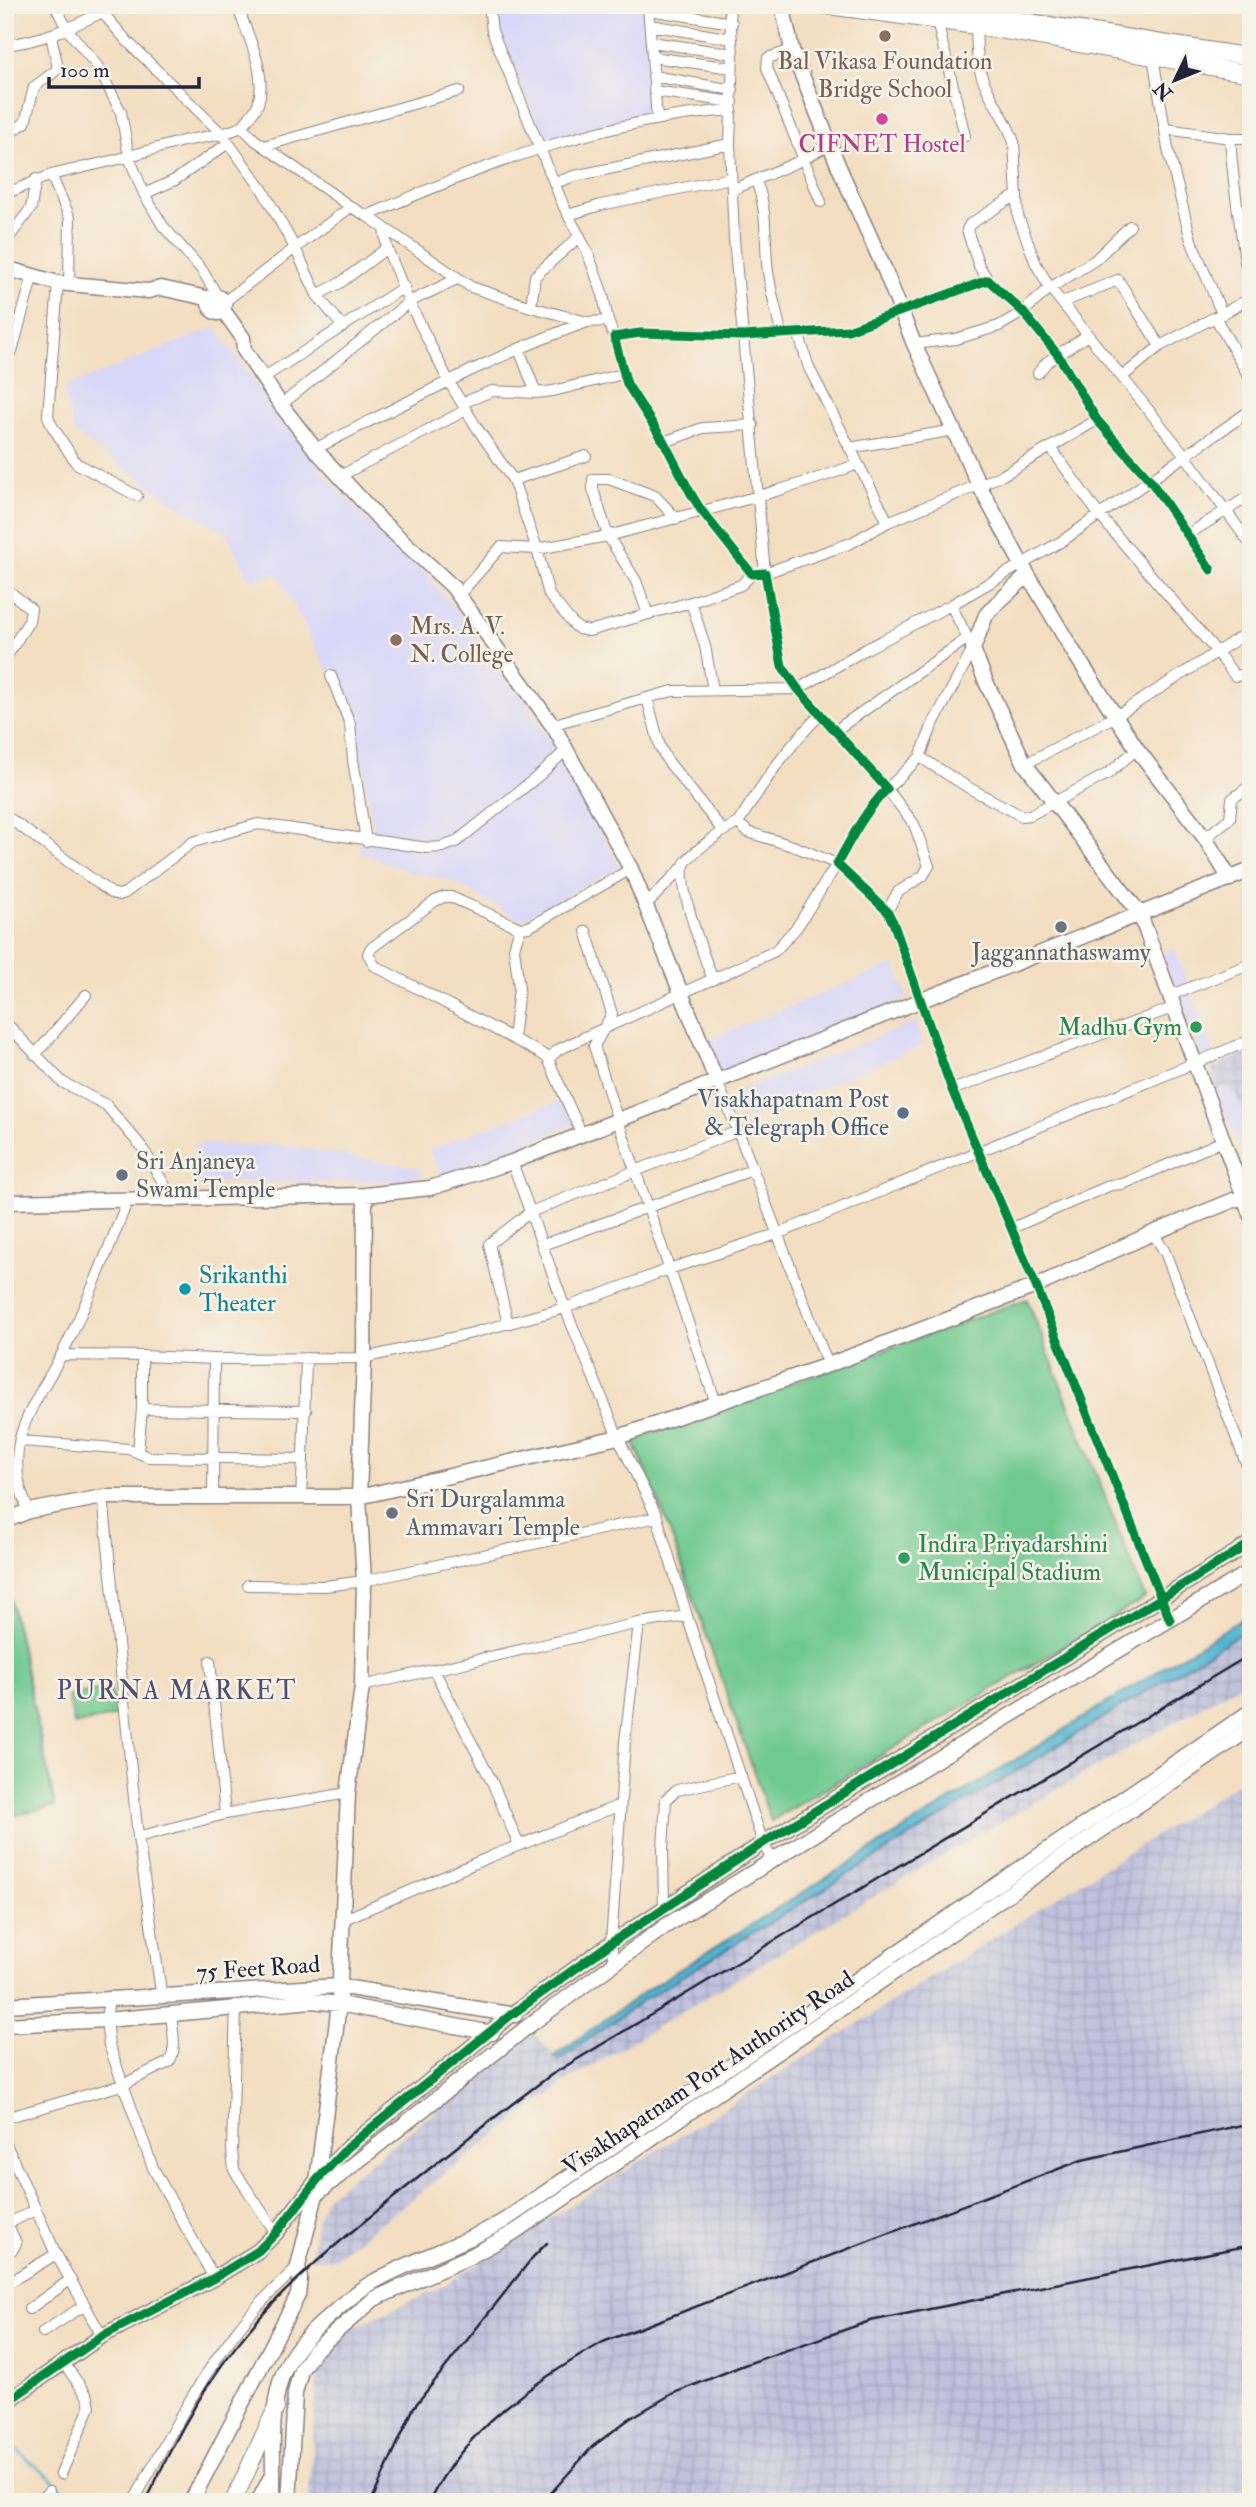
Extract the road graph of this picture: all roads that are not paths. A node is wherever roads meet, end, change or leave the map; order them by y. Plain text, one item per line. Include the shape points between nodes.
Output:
1 (55, 5) edge
2 (237, 5) edge
3 (489, 5) edge
4 (729, 5) edge
5 (782, 5) edge
6 (821, 5) edge
7 (923, 5) edge
8 (101, 8) edge
9 (648, 8) edge
10 (937, 21) junction
11 (732, 23) junction
12 (650, 25) junction
13 (976, 26) junction
14 (67, 29) junction
15 (51, 34) junction
16 (732, 39) junction
17 (651, 42) junction
18 (1120, 43) junction
19 (5, 45) edge
20 (792, 50) junction
21 (733, 54) junction
22 (1153, 56) junction
23 (652, 57) junction
24 (1251, 57) edge
25 (732, 68) junction
26 (1251, 74) edge
27 (653, 75) junction
28 (733, 90) junction
29 (459, 91) dead end
30 (654, 91) junction
31 (733, 106) junction
32 (657, 119) junction
33 (242, 127) junction
34 (1166, 129) junction
35 (5, 135) edge
36 (965, 136) dead end
37 (1230, 138) junction
38 (1251, 138) edge
39 (225, 139) junction
40 (730, 144) junction
41 (830, 144) junction
42 (264, 146) junction
43 (541, 147) junction
44 (129, 157) junction
45 (802, 160) junction
46 (51, 175) junction
47 (731, 178) junction
48 (36, 179) junction
49 (756, 181) junction
50 (555, 183) junction
51 (732, 190) junction
52 (5, 194) edge
53 (144, 194) junction
54 (1015, 196) junction
55 (821, 202) dead end
56 (351, 207) junction
57 (568, 215) junction
58 (367, 216) junction
59 (1130, 226) dead end
60 (384, 229) junction
61 (580, 236) junction
62 (5, 243) edge
63 (295, 248) junction
64 (387, 248) junction
65 (5, 268) edge
66 (33, 275) junction
67 (457, 279) junction
68 (1251, 279) edge
69 (988, 280) junction
70 (64, 283) junction
71 (404, 287) junction
72 (1050, 288) junction
73 (317, 295) junction
74 (1251, 298) edge
75 (409, 302) junction
76 (1063, 302) junction
77 (217, 305) junction
78 (531, 307) junction
79 (902, 311) junction
80 (1023, 312) junction
81 (1218, 316) junction
82 (608, 321) junction
83 (587, 322) junction
84 (342, 327) junction
85 (798, 332) junction
86 (782, 334) junction
87 (1088, 335) junction
88 (743, 336) junction
89 (614, 337) junction
90 (914, 344) junction
91 (1160, 346) junction
92 (519, 349) junction
93 (12, 352) dead end
94 (1058, 355) junction
95 (1038, 373) dead end
96 (623, 374) junction
97 (1122, 377) junction
98 (263, 378) junction
99 (1251, 380) edge
100 (449, 382) junction
101 (536, 393) junction
102 (281, 405) junction
103 (464, 407) junction
104 (1251, 410) edge
105 (1097, 420) junction
106 (753, 425) junction
107 (955, 430) junction
108 (664, 442) junction
109 (849, 448) junction
110 (1051, 448) junction
111 (315, 449) junction
112 (1184, 454) junction
113 (586, 456) dead end
114 (858, 464) junction
115 (340, 476) junction
116 (513, 480) junction
117 (1150, 480) junction
118 (979, 485) junction
119 (1251, 495) edge
120 (136, 496) dead end
121 (759, 496) junction
122 (701, 510) junction
123 (1225, 510) junction
124 (1098, 515) junction
125 (677, 519) junction
126 (888, 522) junction
127 (1187, 535) junction
128 (608, 536) junction
129 (1251, 545) edge
130 (537, 549) junction
131 (1025, 570) junction
132 (1211, 570) dead end
133 (765, 573) junction
134 (752, 574) junction
135 (5, 589) edge
136 (459, 595) junction
137 (691, 602) junction
138 (951, 605) junction
139 (649, 614) junction
140 (1251, 630) edge
141 (970, 643) junction
142 (1217, 652) junction
143 (5, 659) edge
144 (1251, 673) edge
145 (331, 676) dead end
146 (799, 689) junction
147 (713, 690) junction
148 (647, 698) junction
149 (821, 714) junction
150 (1116, 716) junction
151 (551, 724) junction
152 (835, 730) junction
153 (566, 749) junction
154 (1138, 749) junction
155 (920, 757) junction
156 (1025, 764) junction
157 (1251, 785) edge
158 (887, 789) junction
159 (1053, 803) junction
160 (5, 816) edge
161 (738, 823) junction
162 (723, 831) junction
163 (1205, 838) junction
164 (366, 841) junction
165 (837, 864) junction
166 (684, 866) junction
167 (631, 869) junction
168 (1251, 870) edge
169 (1230, 879) junction
170 (646, 905) junction
171 (887, 911) junction
172 (1140, 914) junction
173 (520, 928) junction
174 (586, 931) dead end
175 (1251, 964) edge
176 (713, 979) junction
177 (682, 994) junction
178 (86, 995) dead end
179 (1173, 1001) junction
180 (921, 1002) junction
181 (5, 1022) edge
182 (603, 1030) junction
183 (513, 1039) junction
184 (1251, 1040) edge
185 (35, 1055) junction
186 (548, 1059) junction
187 (1194, 1063) junction
188 (718, 1082) junction
189 (952, 1090) junction
190 (618, 1121) junction
191 (738, 1131) junction
192 (582, 1135) junction
193 (1223, 1141) junction
194 (980, 1151) junction
195 (512, 1162) junction
196 (752, 1170) junction
197 (635, 1171) junction
198 (1247, 1194) edge
199 (365, 1195) junction
200 (172, 1197) junction
201 (128, 1199) junction
202 (5, 1202) edge
203 (648, 1208) junction
204 (530, 1212) junction
205 (1251, 1216) edge
206 (1012, 1228) junction
207 (1153, 1233) junction
208 (776, 1234) junction
209 (542, 1245) junction
210 (669, 1269) junction
211 (1036, 1286) junction
212 (565, 1308) junction
213 (508, 1324) junction
214 (62, 1355) junction
215 (142, 1356) junction
216 (306, 1358) junction
217 (363, 1358) junction
218 (214, 1359) junction
219 (828, 1365) junction
220 (716, 1403) junction
221 (142, 1409) junction
222 (214, 1409) junction
223 (306, 1411) junction
224 (618, 1437) junction
225 (20, 1441) junction
226 (138, 1452) junction
227 (215, 1456) junction
228 (303, 1459) junction
229 (1251, 1476) edge
230 (213, 1496) junction
231 (103, 1497) junction
232 (359, 1497) junction
233 (301, 1498) junction
234 (29, 1511) junction
235 (657, 1517) junction
236 (5, 1521) edge
237 (1251, 1543) edge
238 (1251, 1572) edge
239 (364, 1581) junction
240 (248, 1585) dead end
241 (1161, 1598) junction
242 (687, 1616) junction
243 (1170, 1620) junction
244 (639, 1623) junction
245 (211, 1661) dead end
246 (434, 1670) junction
247 (362, 1686) junction
248 (1251, 1711) edge
249 (1251, 1728) edge
250 (741, 1776) junction
251 (348, 1793) junction
252 (620, 1805) junction
253 (225, 1814) junction
254 (138, 1837) junction
255 (763, 1843) junction
256 (519, 1845) junction
257 (772, 1860) junction
258 (664, 1908) junction
259 (342, 1920) junction
260 (611, 1943) junction
261 (614, 1963) junction
262 (338, 1986) junction
263 (235, 1992) junction
264 (162, 1998) junction
265 (109, 1999) junction
266 (339, 2004) junction
267 (5, 2005) edge
268 (236, 2008) junction
269 (171, 2014) junction
270 (512, 2014) junction
271 (106, 2020) junction
272 (531, 2024) junction
273 (5, 2025) edge
274 (489, 2032) junction
275 (510, 2041) junction
276 (122, 2085) junction
277 (5, 2118) edge
278 (5, 2142) edge
279 (317, 2180) junction
280 (315, 2197) junction
281 (299, 2203) junction
282 (35, 2210) junction
283 (6, 2222) edge
284 (276, 2234) junction
285 (5, 2254) edge
286 (55, 2254) junction
287 (298, 2266) junction
288 (214, 2278) junction
289 (70, 2280) junction
290 (5, 2285) edge
291 (85, 2305) junction
292 (29, 2309) dead end
293 (43, 2332) dead end
294 (102, 2336) junction
295 (63, 2361) junction
296 (5, 2403) edge
297 (276, 2408) junction
298 (274, 2471) junction
299 (61, 2473) dead end
300 (49, 2491) dead end
301 (289, 2495) edge
302 (40, 2502) edge
303 (133, 2502) edge
304 (191, 2502) edge
305 (233, 2502) edge
306 (258, 2502) edge
307 (273, 2502) edge
308 (282, 2502) edge

1 - 14 street
2 - 33 street via 261,89 257,107
3 - 43 street via 492,31
4 - 11 street
5 - 20 street
6 - 10 main road
7 - 18 main road
8 - 14 street
8 - 39 street via 127,41
9 - 11 street
9 - 12 street
10 - 13 main road
10 - 36 street
11 - 16 street
12 - 16 street
12 - 17 street
13 - 18 main road
13 - 54 street via 983,79 1014,142
14 - 15 street
14 - 44 street via 99,67 121,112
15 - 19 street
15 - 35 street via 58,69 34,87 25,123
16 - 21 street
17 - 21 street
17 - 23 street
18 - 22 main road
18 - 24 main road
20 - 41 street
20 - 45 street via 768,58 767,68
21 - 25 street
22 - 26 main road
22 - 34 street
23 - 25 street
23 - 27 street
25 - 28 street
27 - 28 street
27 - 30 street
28 - 31 street
29 - 42 street
30 - 31 street
30 - 32 street
31 - 32 street
31 - 40 street
32 - 43 street
33 - 39 street
33 - 42 street
34 - 37 street
34 - 81 street via 1191,240
37 - 38 street
37 - 68 street via 1243,260
39 - 44 street via 183,141
39 - 53 street via 175,180
39 - 63 street via 262,189
40 - 47 street
40 - 50 street
41 - 45 street
41 - 79 street
42 - 56 street
43 - 50 street
43 - 58 street
44 - 46 street
44 - 53 street
45 - 49 street
45 - 55 street
46 - 48 street
46 - 70 street via 70,218
47 - 51 street
47 - 57 street
48 - 52 street
48 - 62 street via 31,208
49 - 51 street
49 - 86 street
50 - 57 street
51 - 88 street
53 - 77 street via 163,226 202,270
54 - 69 street via 967,230
54 - 72 street via 1036,264
56 - 58 street
56 - 63 street
57 - 61 street
58 - 60 street
59 - 72 street via 1095,260
60 - 64 street
60 - 67 street
61 - 78 street via 535,275
61 - 82 street
63 - 73 street
63 - 77 street
64 - 71 street
64 - 73 street
65 - 66 street
66 - 70 street
66 - 93 street
67 - 75 street
67 - 78 street
69 - 79 street
69 - 80 street
70 - 77 street via 148,291 161,288
70 - 120 street via 48,416 76,463
71 - 75 street
71 - 84 street
72 - 76 street
72 - 80 street
73 - 84 street
74 - 81 street
75 - 100 street
75 - 102 street
76 - 87 street
76 - 91 street via 1118,280
77 - 98 street via 243,338 244,350
78 - 83 street
79 - 85 street via 848,330
79 - 90 street
80 - 90 street via 999,326 956,340
80 - 94 street
81 - 91 street
81 - 99 street
82 - 83 street
82 - 89 street
83 - 92 street
84 - 98 street
85 - 86 street
85 - 109 street via 809,368
86 - 88 street
87 - 94 street
87 - 97 street
88 - 89 street via 640,333
88 - 106 street
89 - 96 street
90 - 107 street
91 - 97 street
92 - 100 street
92 - 101 street
94 - 95 street
94 - 105 street
96 - 101 street
96 - 108 street
97 - 112 street
98 - 102 street
100 - 103 street
100 - 111 street
101 - 103 street via 492,391
102 - 111 street
103 - 115 street
103 - 116 street
104 - 112 street
105 - 110 street
105 - 117 street
106 - 108 street via 703,428
106 - 121 street
107 - 109 street
107 - 118 street
108 - 122 street
109 - 114 street
110 - 118 street
110 - 124 street
111 - 115 street
112 - 117 street
112 - 123 street
113 - 116 street
114 - 121 street
114 - 126 street
115 - 136 street
116 - 130 street
117 - 124 street
117 - 127 street
118 - 126 street
118 - 131 street
119 - 123 street
121 - 122 street
121 - 133 street
122 - 125 street
122 - 134 street
123 - 127 street
123 - 129 street
124 - 131 street
124 - 142 street
125 - 128 street
125 - 128 street via 655,496 609,479 593,480
126 - 133 street via 851,543
127 - 132 street
128 - 130 street
128 - 139 street via 636,581
130 - 136 street via 501,547
130 - 139 street via 549,595 579,629 589,631
131 - 138 street
131 - 141 street via 986,615
131 - 150 street
133 - 134 street
133 - 146 street via 782,666
134 - 137 street via 741,584
135 - 143 street via 31,609 29,621
136 - 151 street
137 - 139 street
137 - 147 street
138 - 141 street
138 - 146 street
140 - 142 street
141 - 152 street
141 - 155 street
141 - 156 street
142 - 144 street via 1235,677
142 - 150 street
145 - 164 street via 350,724
146 - 147 street
146 - 149 street
147 - 148 street via 673,691
148 - 151 street
148 - 162 street via 667,760
149 - 152 street
149 - 161 street via 771,771
150 - 154 street
150 - 156 street
151 - 153 street
152 - 158 street
153 - 164 street via 456,842 429,848
153 - 167 street
154 - 159 street via 1109,773
154 - 163 street
155 - 158 street
155 - 159 street via 1022,816
156 - 159 street
157 - 163 street via 1232,799 1230,818
158 - 165 street via 872,803
158 - 171 street via 914,824 929,866 923,876 898,892
159 - 172 street
160 - 164 street via 118,895 193,842 258,824
161 - 162 street
161 - 165 street via 748,832
162 - 166 street
163 - 169 street
165 - 171 street
165 - 176 street via 783,944
166 - 170 street
166 - 176 street via 695,932
167 - 170 street
167 - 173 street
168 - 169 street
169 - 172 street
170 - 177 street
171 - 180 street
172 - 179 street
172 - 180 street
173 - 183 street via 514,948 519,988
173 - 183 street via 444,897 368,954 375,966
174 - 182 street via 612,1014
175 - 179 street
176 - 177 street
177 - 182 street
177 - 188 street
178 - 185 street
179 - 187 street
179 - 189 street
180 - 188 street
180 - 189 street
181 - 185 street
182 - 186 street
182 - 190 street via 594,1046
183 - 186 street
184 - 187 street
185 - 200 street via 61,1082 106,1105 142,1146
186 - 192 street
187 - 193 street
187 - 194 street
188 - 190 street
188 - 191 street
189 - 194 street
190 - 192 street
190 - 197 street
191 - 196 street
191 - 197 street
192 - 195 street
193 - 198 street
193 - 206 street
194 - 206 street
194 - 208 street
195 - 199 street via 430,1188
195 - 204 street
196 - 203 street
196 - 208 street
197 - 203 street
197 - 204 street
198 - 205 street
198 - 207 street
199 - 200 street
199 - 217 street
200 - 201 street
201 - 202 street
201 - 214 street
203 - 209 street
203 - 210 street
204 - 209 street
204 - 213 street via 489,1244
206 - 211 street
207 - 211 street
207 - 229 street via 1165,1252
208 - 210 street
208 - 219 street
209 - 212 street
210 - 212 street
210 - 220 street
211 - 219 street
211 - 241 street
212 - 213 street
212 - 224 street
213 - 217 street
214 - 215 street
214 - 225 street via 31,1406
215 - 218 street
215 - 221 street
216 - 217 street
216 - 218 street
216 - 223 street
217 - 232 street
218 - 222 street
219 - 220 street
220 - 224 street
221 - 222 street
221 - 226 street
222 - 223 street
222 - 227 street
223 - 228 street
224 - 232 street
224 - 235 street
225 - 226 street
225 - 234 street via 18,1474
226 - 227 street via 148,1457
227 - 228 street
227 - 230 street
228 - 233 street
230 - 231 street
230 - 233 street
231 - 234 street
231 - 254 street
232 - 233 street
232 - 239 street
234 - 236 street
235 - 239 street
235 - 242 street
237 - 241 street
238 - 243 street
239 - 240 street via 325,1586
239 - 247 street
241 - 243 street
241 - 255 street
242 - 244 street
242 - 250 street
243 - 257 street
244 - 246 street
244 - 252 street
245 - 253 street
246 - 247 street
246 - 256 street
247 - 251 street
248 - 297 street, Visakhapatnam Port Authority Road via 505,2220 363,2288 293,2353 280,2381
249 - 301 street, Visakhapatnam Port Authority Road via 513,2233 365,2305 320,2344 301,2370 293,2405
250 - 255 street
250 - 258 street via 677,1790 666,1799
251 - 253 street
251 - 259 street
252 - 256 street
252 - 260 street
253 - 254 street
254 - 264 street
255 - 257 street
255 - 258 street
256 - 259 street
257 - 261 street
258 - 260 street
259 - 262 street
260 - 261 street
260 - 270 street
261 - 272 street
262 - 263 street, 75 Feet Road
262 - 266 street
262 - 270 street, 75 Feet Road
263 - 264 street, 75 Feet Road
263 - 268 street
264 - 265 street, 75 Feet Road
265 - 267 street, 75 Feet Road
265 - 271 street
266 - 268 street, 75 Feet Road via 312,2001
266 - 274 street, 75 Feet Road
266 - 279 street
268 - 269 street, 75 Feet Road
268 - 284 street via 234,2170
269 - 271 street, 75 Feet Road
269 - 276 street via 172,2057
270 - 272 street, 75 Feet Road
270 - 274 street
271 - 273 street, 75 Feet Road
271 - 276 street
272 - 275 street
274 - 275 street, 75 Feet Road
274 - 279 street via 348,2147
275 - 280 street
276 - 277 street
276 - 288 street via 153,2168
278 - 282 street
279 - 280 street
279 - 281 street
280 - 281 street
280 - 287 street
281 - 284 street
282 - 283 street
282 - 286 street
283 - 285 street via 16,2243
284 - 288 street
286 - 289 street
286 - 290 street
287 - 303 street via 220,2353
287 - 304 street via 300,2289 295,2303
288 - 294 street
289 - 291 street
289 - 292 street
291 - 293 street
291 - 294 street
294 - 295 street
295 - 296 street
295 - 299 street via 90,2407
297 - 298 street, Visakhapatnam Port Authority Road
297 - 305 main road
298 - 306 street, Visakhapatnam Port Authority Road
298 - 307 street, Visakhapatnam Port Authority Road
300 - 302 street
301 - 308 street, Visakhapatnam Port Authority Road

